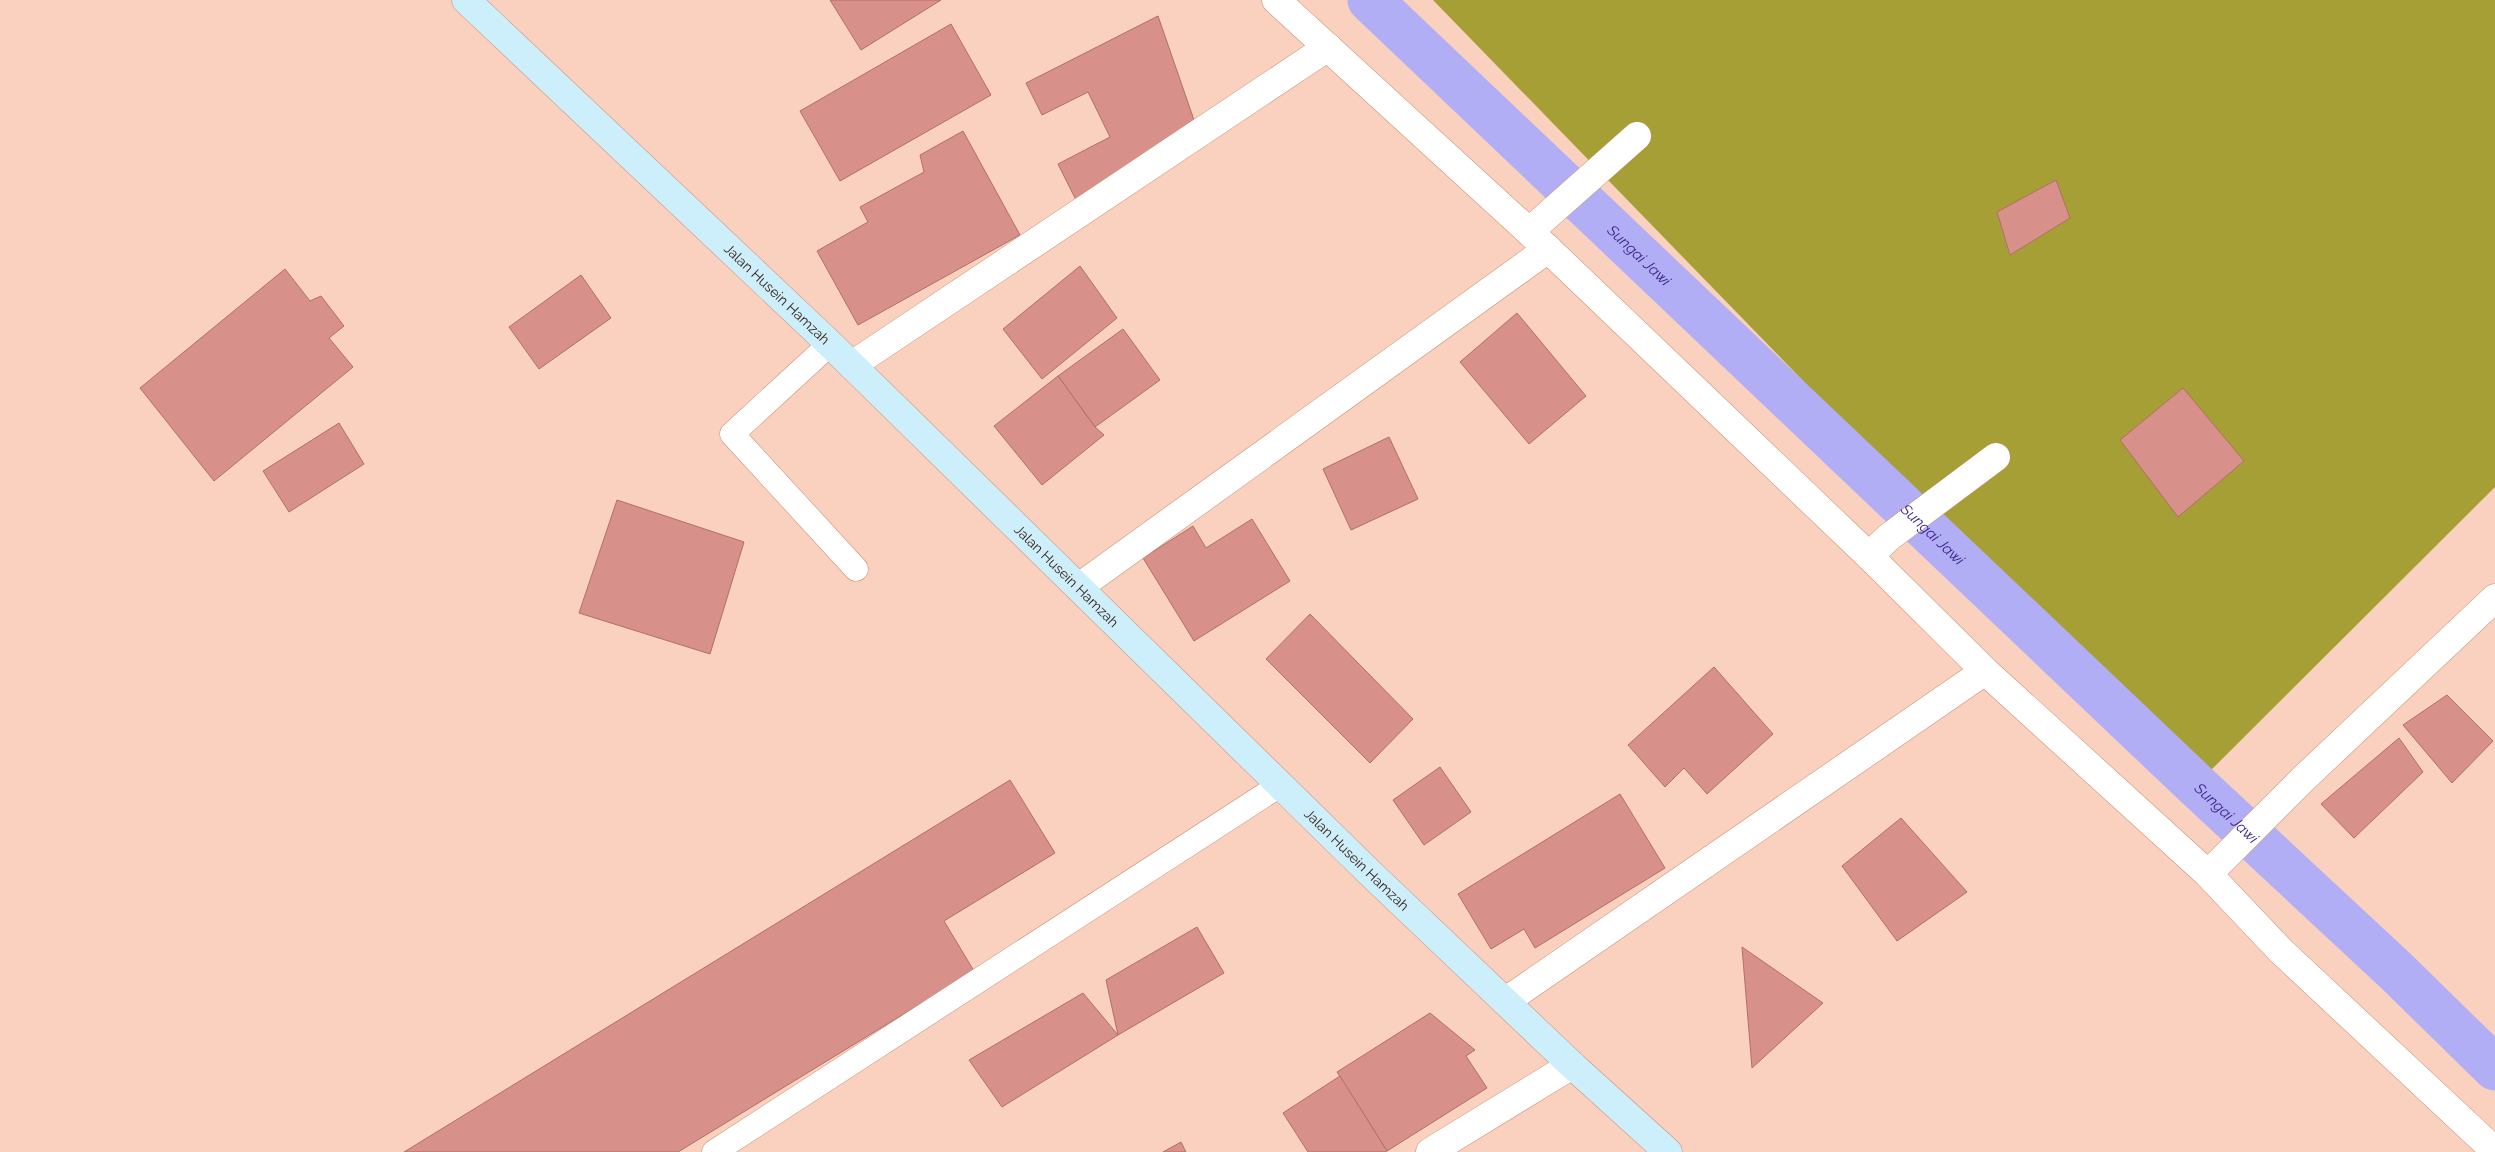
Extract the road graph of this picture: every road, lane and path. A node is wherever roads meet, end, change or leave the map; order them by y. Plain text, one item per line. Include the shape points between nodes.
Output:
1 (466, 0) edge
2 (1276, 0) edge
3 (1328, 47) junction
4 (1637, 136) dead end
5 (1539, 241) junction
6 (830, 344) junction
7 (852, 365) junction
8 (1996, 457) dead end
9 (1869, 556) junction
10 (856, 569) dead end
11 (1079, 587) junction
12 (2495, 598) edge
13 (1985, 671) junction
14 (1280, 785) junction
15 (2208, 874) junction
16 (1506, 1001) junction
17 (1572, 1065) junction
18 (2495, 1151) edge
19 (714, 1152) edge
20 (1430, 1152) edge
21 (1668, 1152) edge

1 - 6 street, Jalan Husein Hamzah
2 - 3 street
3 - 5 street
3 - 7 street
4 - 5 street via 1605,165
5 - 9 street
5 - 11 street via 1515,272
6 - 7 street, Jalan Husein Hamzah
6 - 10 lane via 732,434
7 - 11 street, Jalan Husein Hamzah
8 - 9 street via 1889,537
9 - 13 street
11 - 14 street, Jalan Husein Hamzah
12 - 15 street
13 - 15 street
13 - 16 street
14 - 16 street, Jalan Husein Hamzah
14 - 19 lane
15 - 18 street via 2281,951
16 - 17 street, Jalan Husein Hamzah
17 - 20 street
17 - 21 street, Jalan Husein Hamzah

